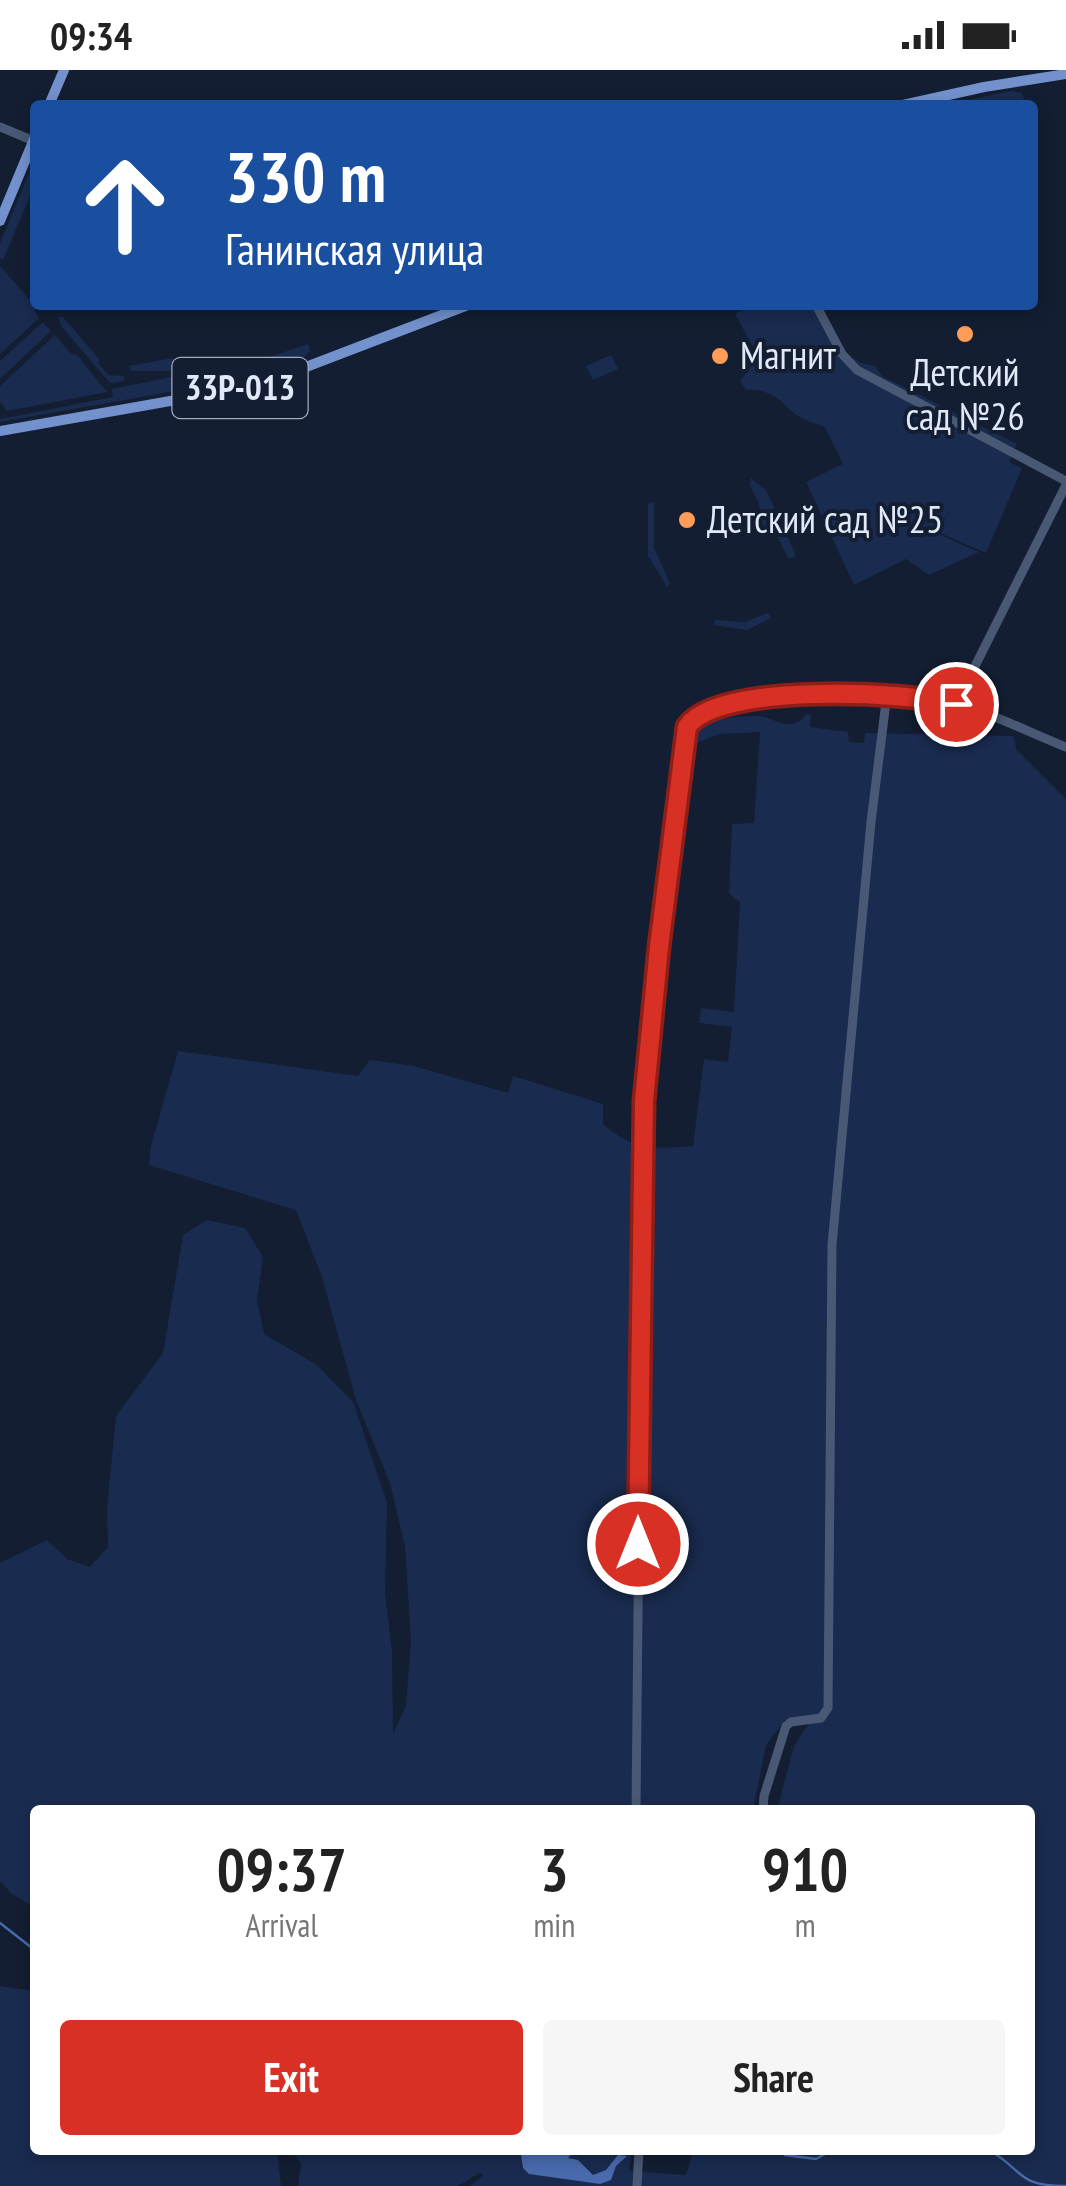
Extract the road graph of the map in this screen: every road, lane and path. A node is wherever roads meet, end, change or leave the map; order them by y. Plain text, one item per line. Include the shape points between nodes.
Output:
1 (64, 70) edge
2 (1066, 74) edge
3 (51, 100) edge
4 (929, 100) edge
5 (0, 127) edge
6 (30, 138) edge
7 (30, 149) edge
8 (0, 220) edge
9 (455, 310) edge
10 (819, 310) edge
11 (0, 431) edge
12 (1066, 483) edge
13 (888, 694) junction
14 (956, 704) junction
15 (1066, 747) edge
16 (636, 1805) edge
17 (763, 1805) edge
18 (639, 2155) edge
19 (637, 2186) edge

1 - 3 main road
2 - 4 main road
5 - 6 street
7 - 8 main road
9 - 11 main road, 33Р-013 via 272,380
10 - 12 street via 856,370
12 - 14 street
13 - 14 street
13 - 16 street via 724,704 700,713 685,732 642,1149
13 - 17 street via 832,1245 828,1708 822,1718 786,1726
14 - 15 street
18 - 19 street

